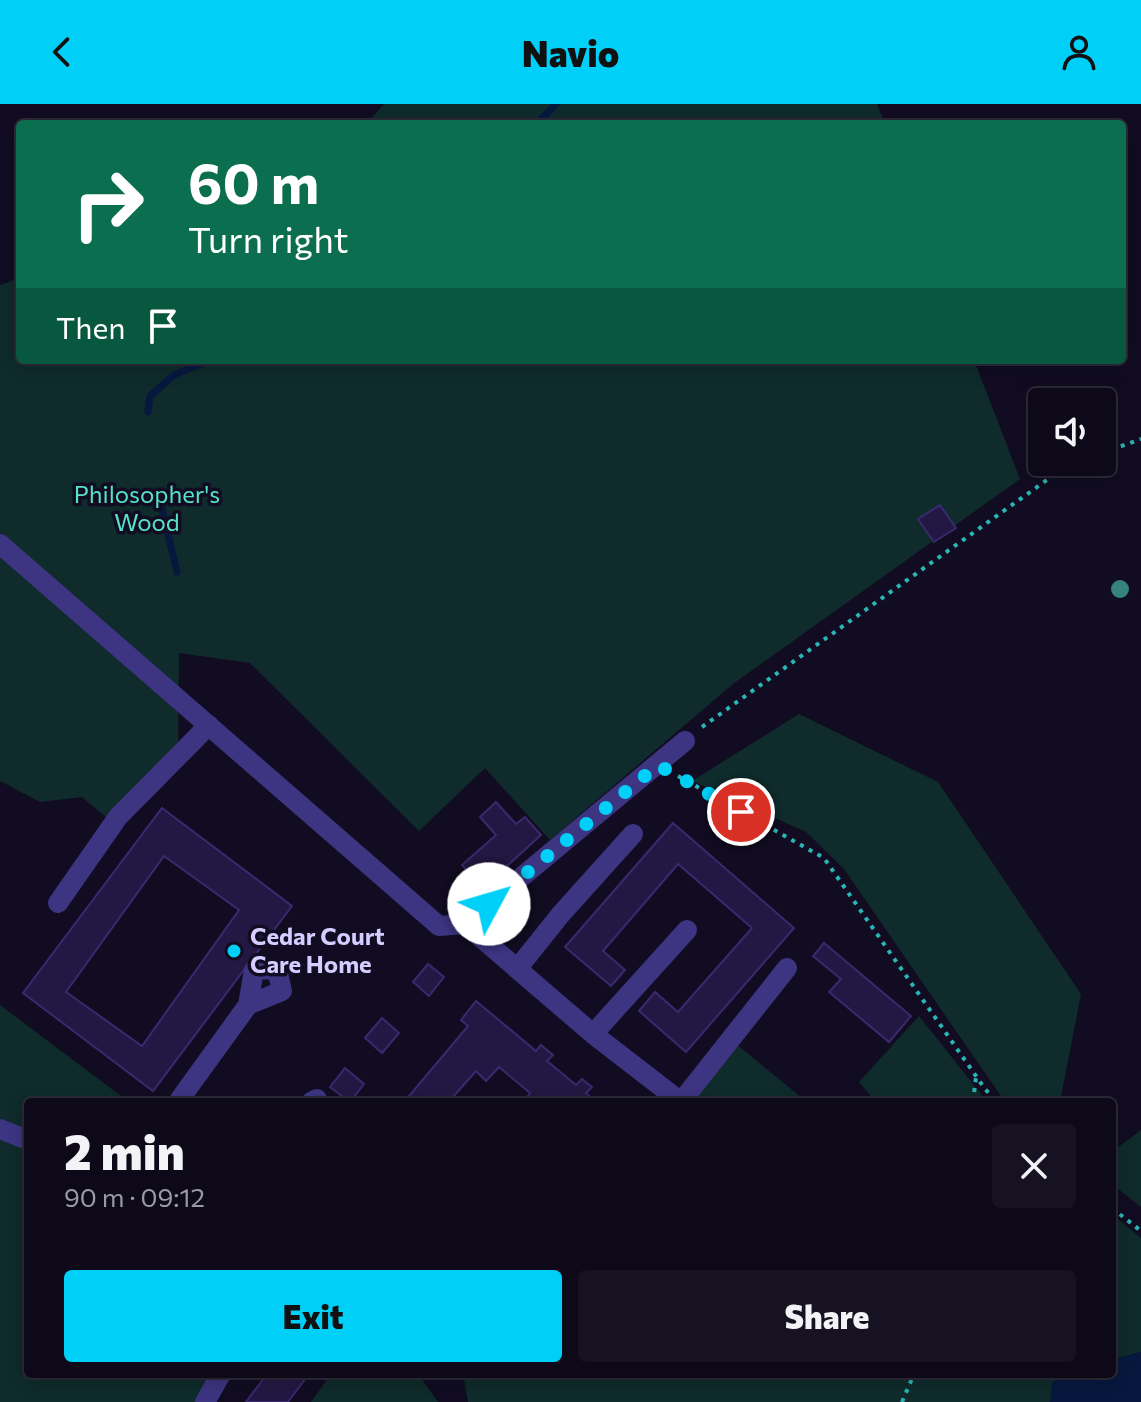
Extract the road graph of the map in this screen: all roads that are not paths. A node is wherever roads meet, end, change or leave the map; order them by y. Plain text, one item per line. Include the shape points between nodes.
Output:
1 (0, 544) edge
2 (209, 725) junction
3 (685, 741) road end
4 (633, 834) dead end
5 (58, 903) dead end
6 (465, 924) junction
7 (687, 930) dead end
8 (787, 968) dead end
9 (517, 969) junction
10 (248, 1005) dead end
11 (593, 1034) junction
12 (181, 1098) edge
13 (676, 1098) edge
14 (684, 1098) edge
15 (0, 1129) edge
16 (24, 1138) edge
17 (219, 1378) edge
18 (205, 1402) edge

1 - 2 lane
2 - 5 lane via 118,817
2 - 6 lane via 439,926
3 - 6 lane
4 - 9 lane
6 - 9 lane
7 - 11 lane
8 - 14 lane
9 - 11 lane
10 - 12 lane
11 - 13 lane
15 - 16 lane
17 - 18 lane

